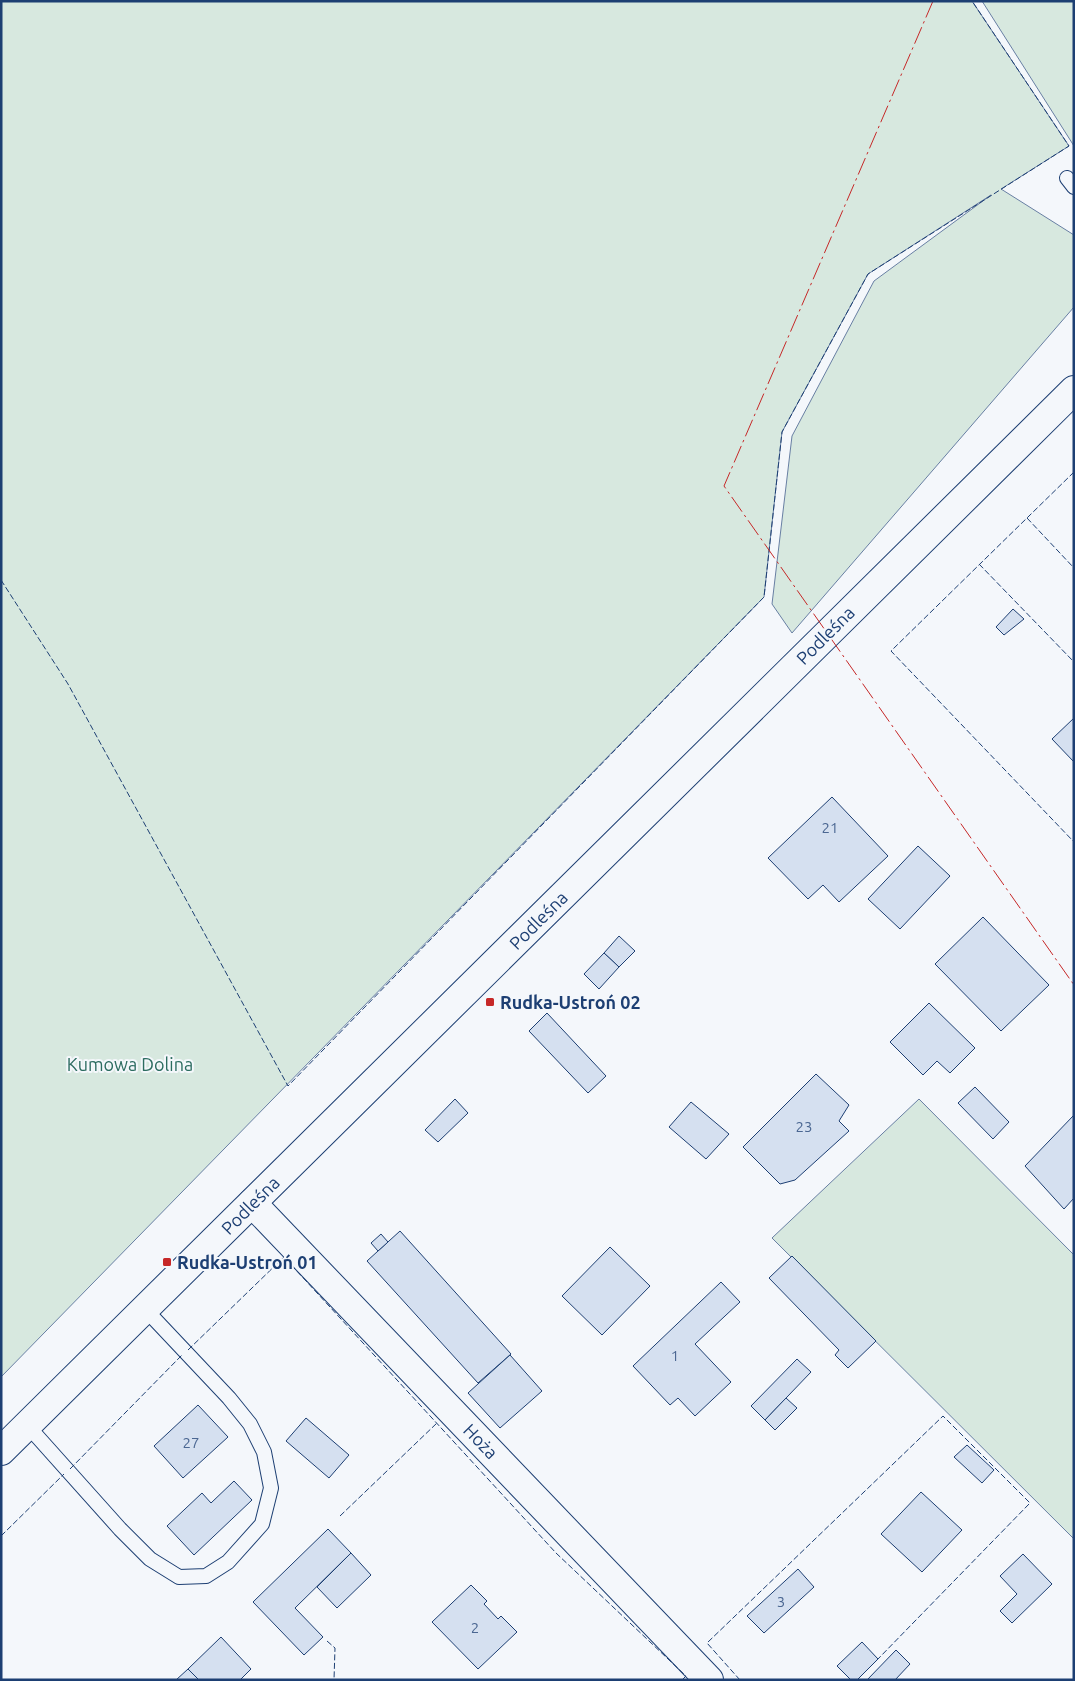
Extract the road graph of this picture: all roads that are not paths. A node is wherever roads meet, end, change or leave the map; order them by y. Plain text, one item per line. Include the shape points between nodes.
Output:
1 (1074, 390) edge
2 (252, 1203) junction
3 (145, 1309) junction
4 (27, 1425) junction
5 (1, 1451) edge
6 (709, 1680) edge

1 - 2 main road, Podleśna
2 - 3 main road, Podleśna
2 - 6 main road, Hoża
3 - 4 main road, Podleśna
3 - 4 lane via 229,1398 250,1424 264,1452 271,1488 262,1524 228,1562 206,1576 178,1577 150,1559
4 - 5 main road, Podleśna

